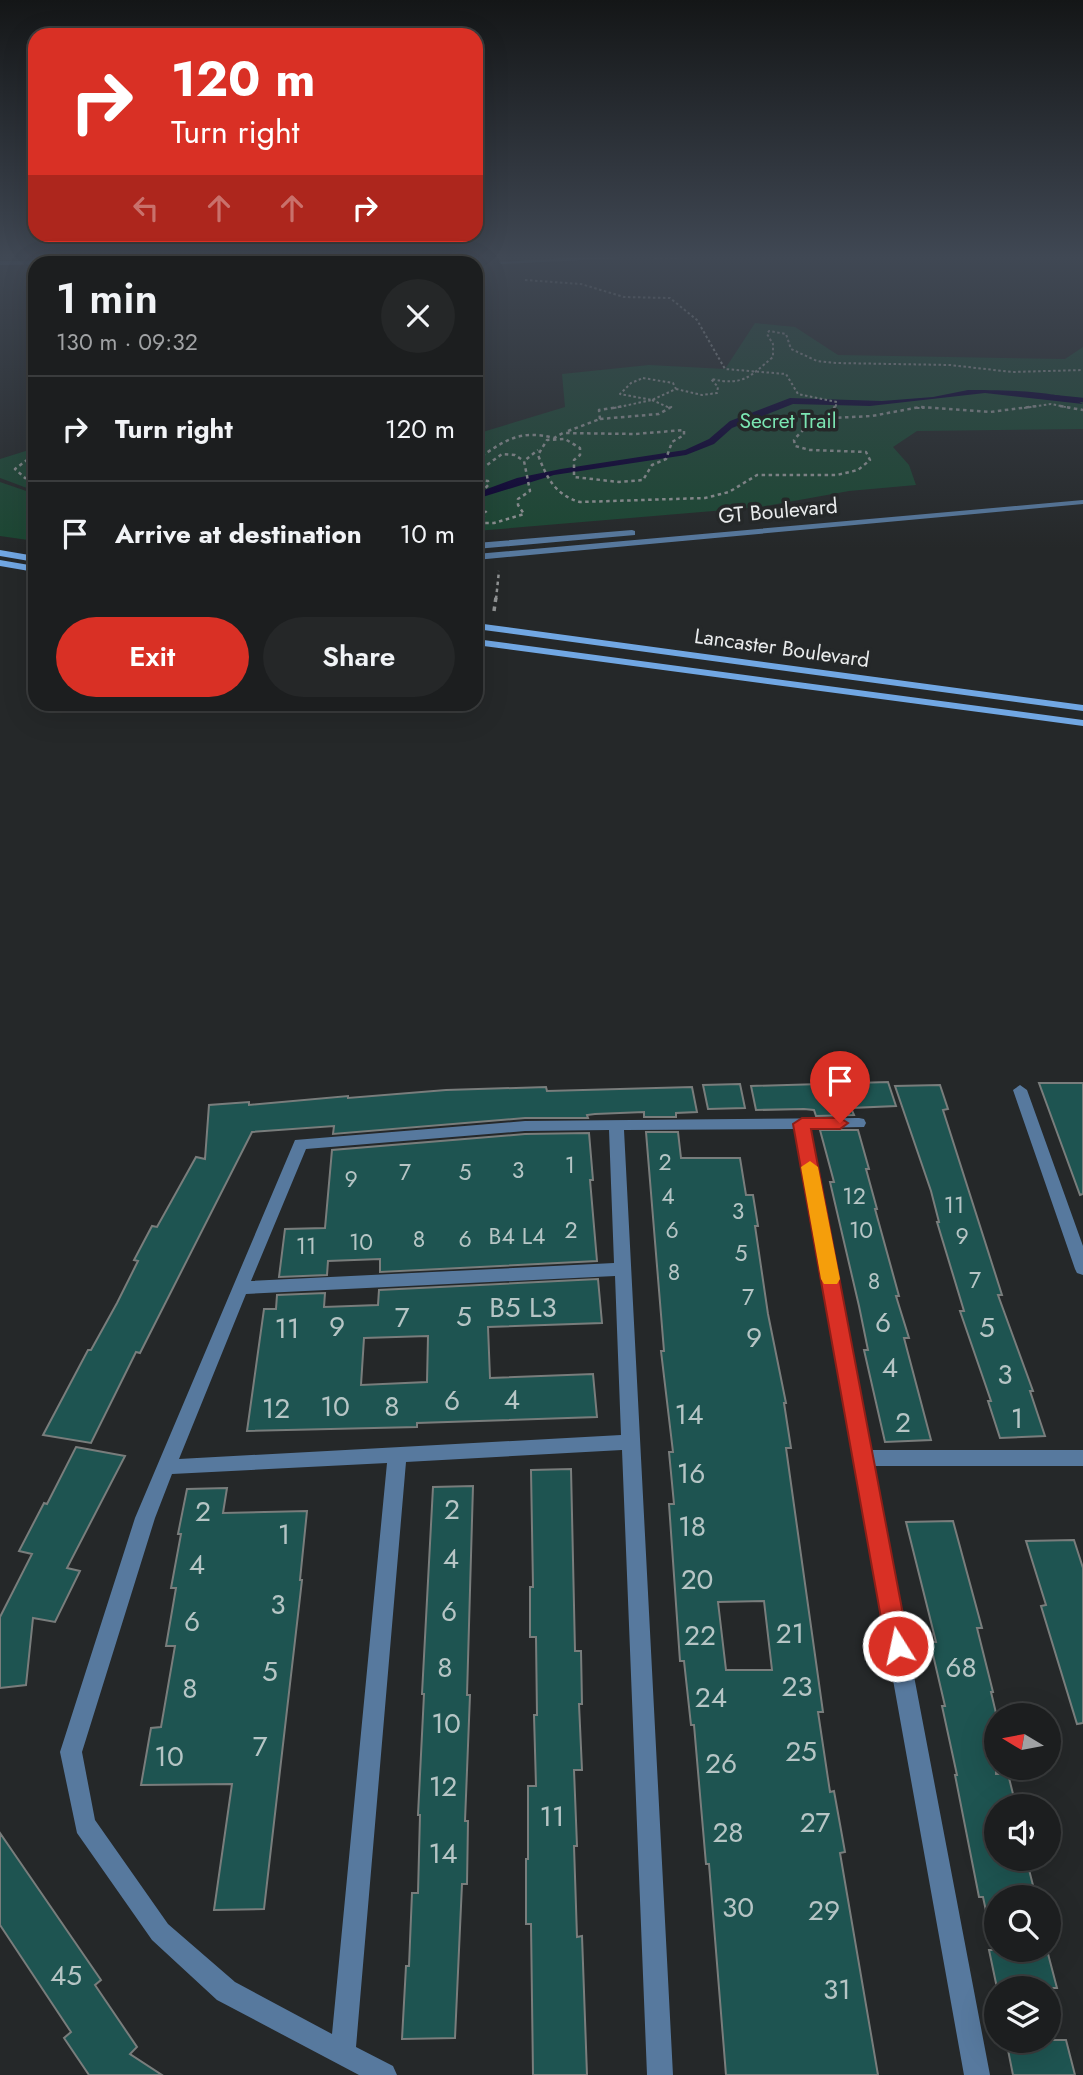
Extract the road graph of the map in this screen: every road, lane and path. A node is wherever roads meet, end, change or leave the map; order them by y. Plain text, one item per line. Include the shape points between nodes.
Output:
1 (716, 354) edge
2 (773, 354) edge
3 (801, 354) edge
4 (1083, 370) edge
5 (756, 371) junction
6 (676, 389) junction
7 (647, 401) junction
8 (1083, 410) edge
9 (600, 418) junction
10 (830, 418) junction
11 (563, 433) junction
12 (554, 438) junction
13 (539, 449) junction
14 (483, 455) edge
15 (28, 460) edge
16 (524, 461) junction
17 (483, 471) edge
18 (28, 478) edge
19 (1083, 494) edge
20 (1083, 502) edge
21 (483, 523) edge
22 (483, 545) edge
23 (0, 553) edge
24 (521, 554) junction
25 (483, 557) edge
26 (28, 558) edge
27 (0, 563) edge
28 (28, 568) edge
29 (483, 627) edge
30 (515, 631) junction
31 (483, 643) edge
32 (1083, 708) edge
33 (1083, 723) edge
34 (1020, 1090) dead end
35 (859, 1123) dead end
36 (802, 1124) junction
37 (616, 1125) junction
38 (623, 1269) junction
39 (1083, 1269) edge
40 (239, 1288) junction
41 (631, 1442) junction
42 (397, 1454) junction
43 (863, 1458) junction
44 (1083, 1458) edge
45 (166, 1467) junction
46 (343, 2054) junction
47 (384, 2075) edge
48 (660, 2075) edge
49 (977, 2075) edge

1 - 5 path via 725,369
2 - 5 path
3 - 4 path via 817,361 1012,372
5 - 6 path via 744,381 711,379 718,387 717,393 710,395
5 - 10 path via 786,374 798,394 837,401
6 - 7 path
6 - 7 path via 659,378 637,378 620,394
7 - 9 path via 599,410
7 - 9 path via 671,407 659,414
8 - 10 path via 1051,404 990,412 920,407
9 - 11 path
10 - 13 path via 806,424 793,440 795,446 866,452 870,460 857,471 754,475 741,487 706,499 646,498 590,505 559,493 544,472
11 - 12 path
11 - 12 path via 684,430 684,435 672,442 668,457 652,466 643,480 574,477 580,448
12 - 13 path
12 - 14 path via 538,434 511,437
13 - 16 path
15 - 18 path via 15,469
16 - 17 path via 503,453
16 - 21 path via 530,491 518,499 524,514
19 - 22 street, GT Boulevard
20 - 24 street, GT Boulevard
23 - 26 main road
24 - 25 street, GT Boulevard
24 - 30 path via 507,558 500,568 494,613 496,622
27 - 28 main road
29 - 30 main road, Lancaster Boulevard
30 - 32 main road, Lancaster Boulevard
31 - 33 main road, Lancaster Boulevard
34 - 39 street
35 - 36 street
36 - 37 street
36 - 43 street
37 - 38 street
37 - 40 street via 525,1126 300,1144
38 - 40 street
38 - 41 street
40 - 45 street
41 - 42 street
41 - 48 street
42 - 45 street
42 - 46 street
43 - 44 street
43 - 49 street
45 - 46 street via 145,1518 71,1752 85,1825 160,1932 226,1991
46 - 47 street

